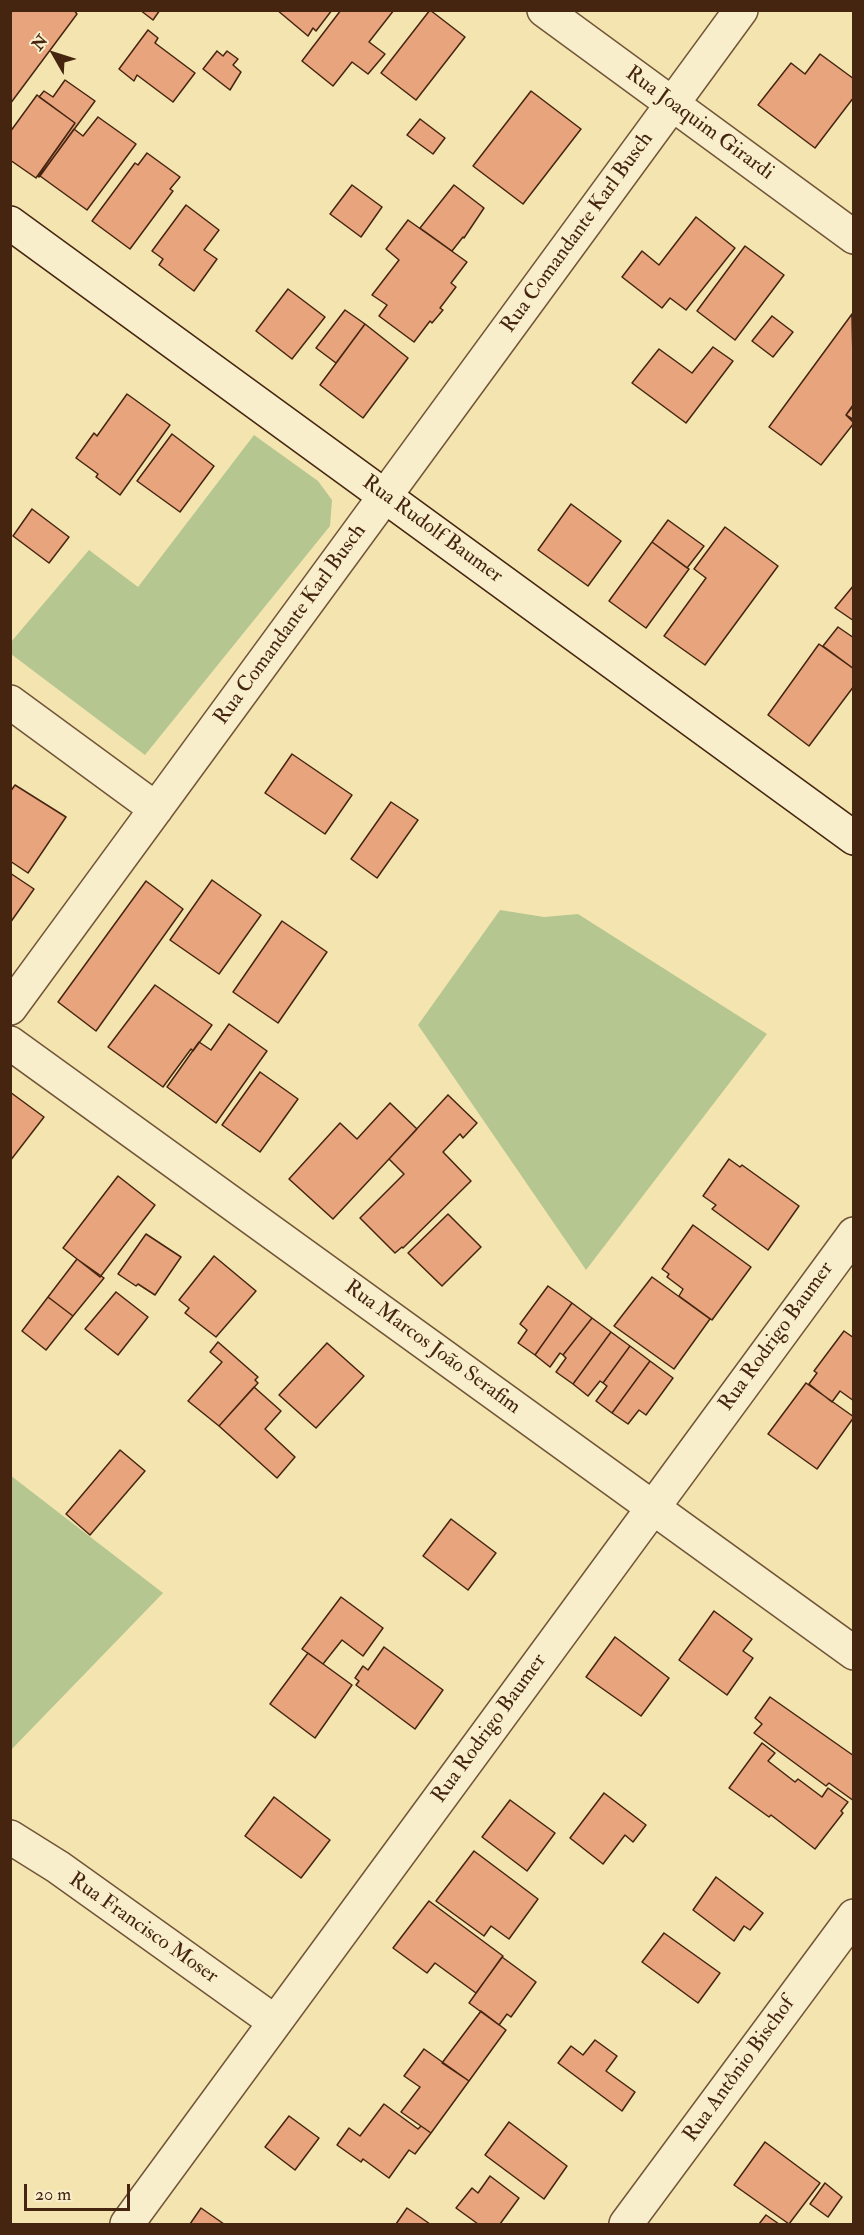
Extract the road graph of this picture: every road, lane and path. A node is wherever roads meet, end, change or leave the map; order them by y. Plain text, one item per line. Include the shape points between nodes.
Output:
1 (544, 10) edge
2 (741, 10) edge
3 (672, 104) junction
4 (10, 223) edge
5 (854, 237) edge
6 (385, 496) junction
7 (10, 702) edge
8 (156, 809) junction
9 (854, 838) edge
10 (10, 1008) edge
11 (10, 1043) edge
12 (854, 1233) edge
13 (653, 1507) junction
14 (854, 1653) edge
15 (10, 1837) edge
16 (854, 1916) edge
17 (275, 2022) junction
18 (127, 2224) edge
19 (626, 2224) edge

1 - 3 street, Rua Joaquim Girardi
2 - 3 street, Rua Comandante Karl Busch
3 - 5 street, Rua Joaquim Girardi
3 - 6 street, Rua Comandante Karl Busch
4 - 6 street, Rua Rudolf Baumer
6 - 8 street, Rua Comandante Karl Busch
6 - 9 street, Rua Rudolf Baumer
7 - 8 street
8 - 10 street, Rua Comandante Karl Busch
11 - 13 street, Rua Marcos João Serafim
12 - 13 street, Rua Rodrigo Baumer
13 - 14 street, Rua Marcos João Serafim
13 - 17 street, Rua Rodrigo Baumer
15 - 17 street, Rua Francisco Moser
16 - 19 street, Rua Antônio Bischof
17 - 18 street, Rua Rodrigo Baumer

